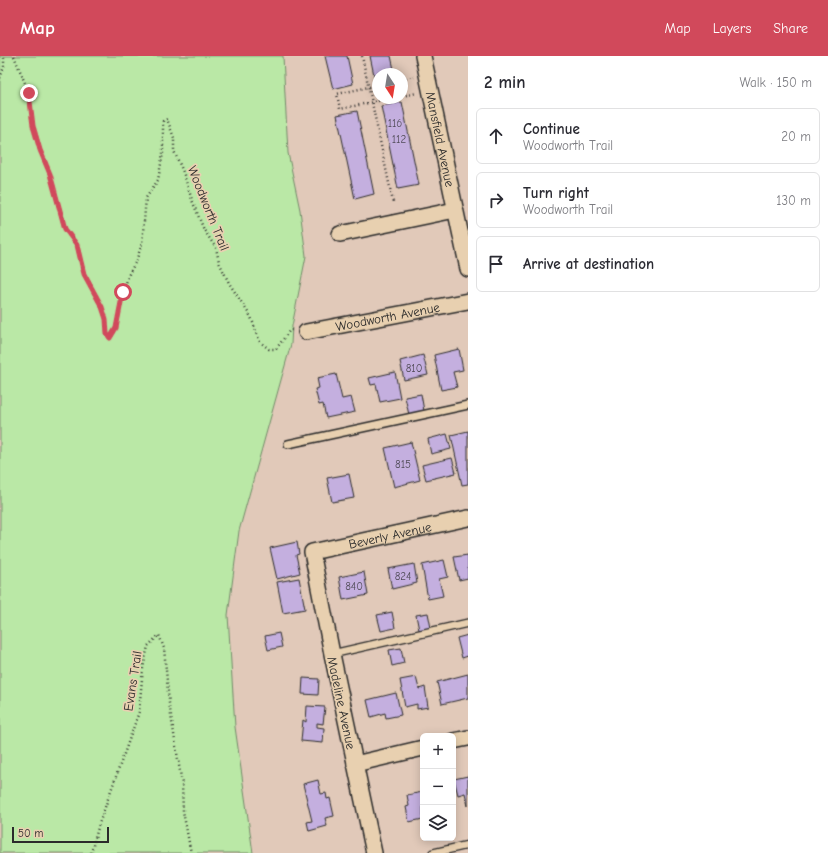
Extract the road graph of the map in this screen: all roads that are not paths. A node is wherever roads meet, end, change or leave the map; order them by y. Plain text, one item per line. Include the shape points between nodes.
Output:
1 (423, 56) edge
2 (455, 210) junction
3 (340, 234) dead end
4 (468, 269) edge
5 (468, 301) edge
6 (306, 332) road end
7 (468, 405) edge
8 (288, 444) dead end
9 (468, 518) edge
10 (312, 552) joint
11 (468, 623) edge
12 (332, 654) junction
13 (468, 738) edge
14 (456, 740) edge
15 (420, 749) edge
16 (355, 764) junction
17 (468, 845) edge
18 (374, 853) edge
19 (433, 853) edge

1 - 2 street, Mansfield Avenue
2 - 3 street
2 - 4 street, Mansfield Avenue
5 - 6 street, Woodworth Avenue
7 - 8 lane
9 - 10 street, Beverly Avenue
10 - 12 street, Madeline Avenue
11 - 12 lane
12 - 16 street, Madeline Avenue
13 - 14 street
15 - 16 street
16 - 18 street, Madeline Avenue
17 - 19 lane

